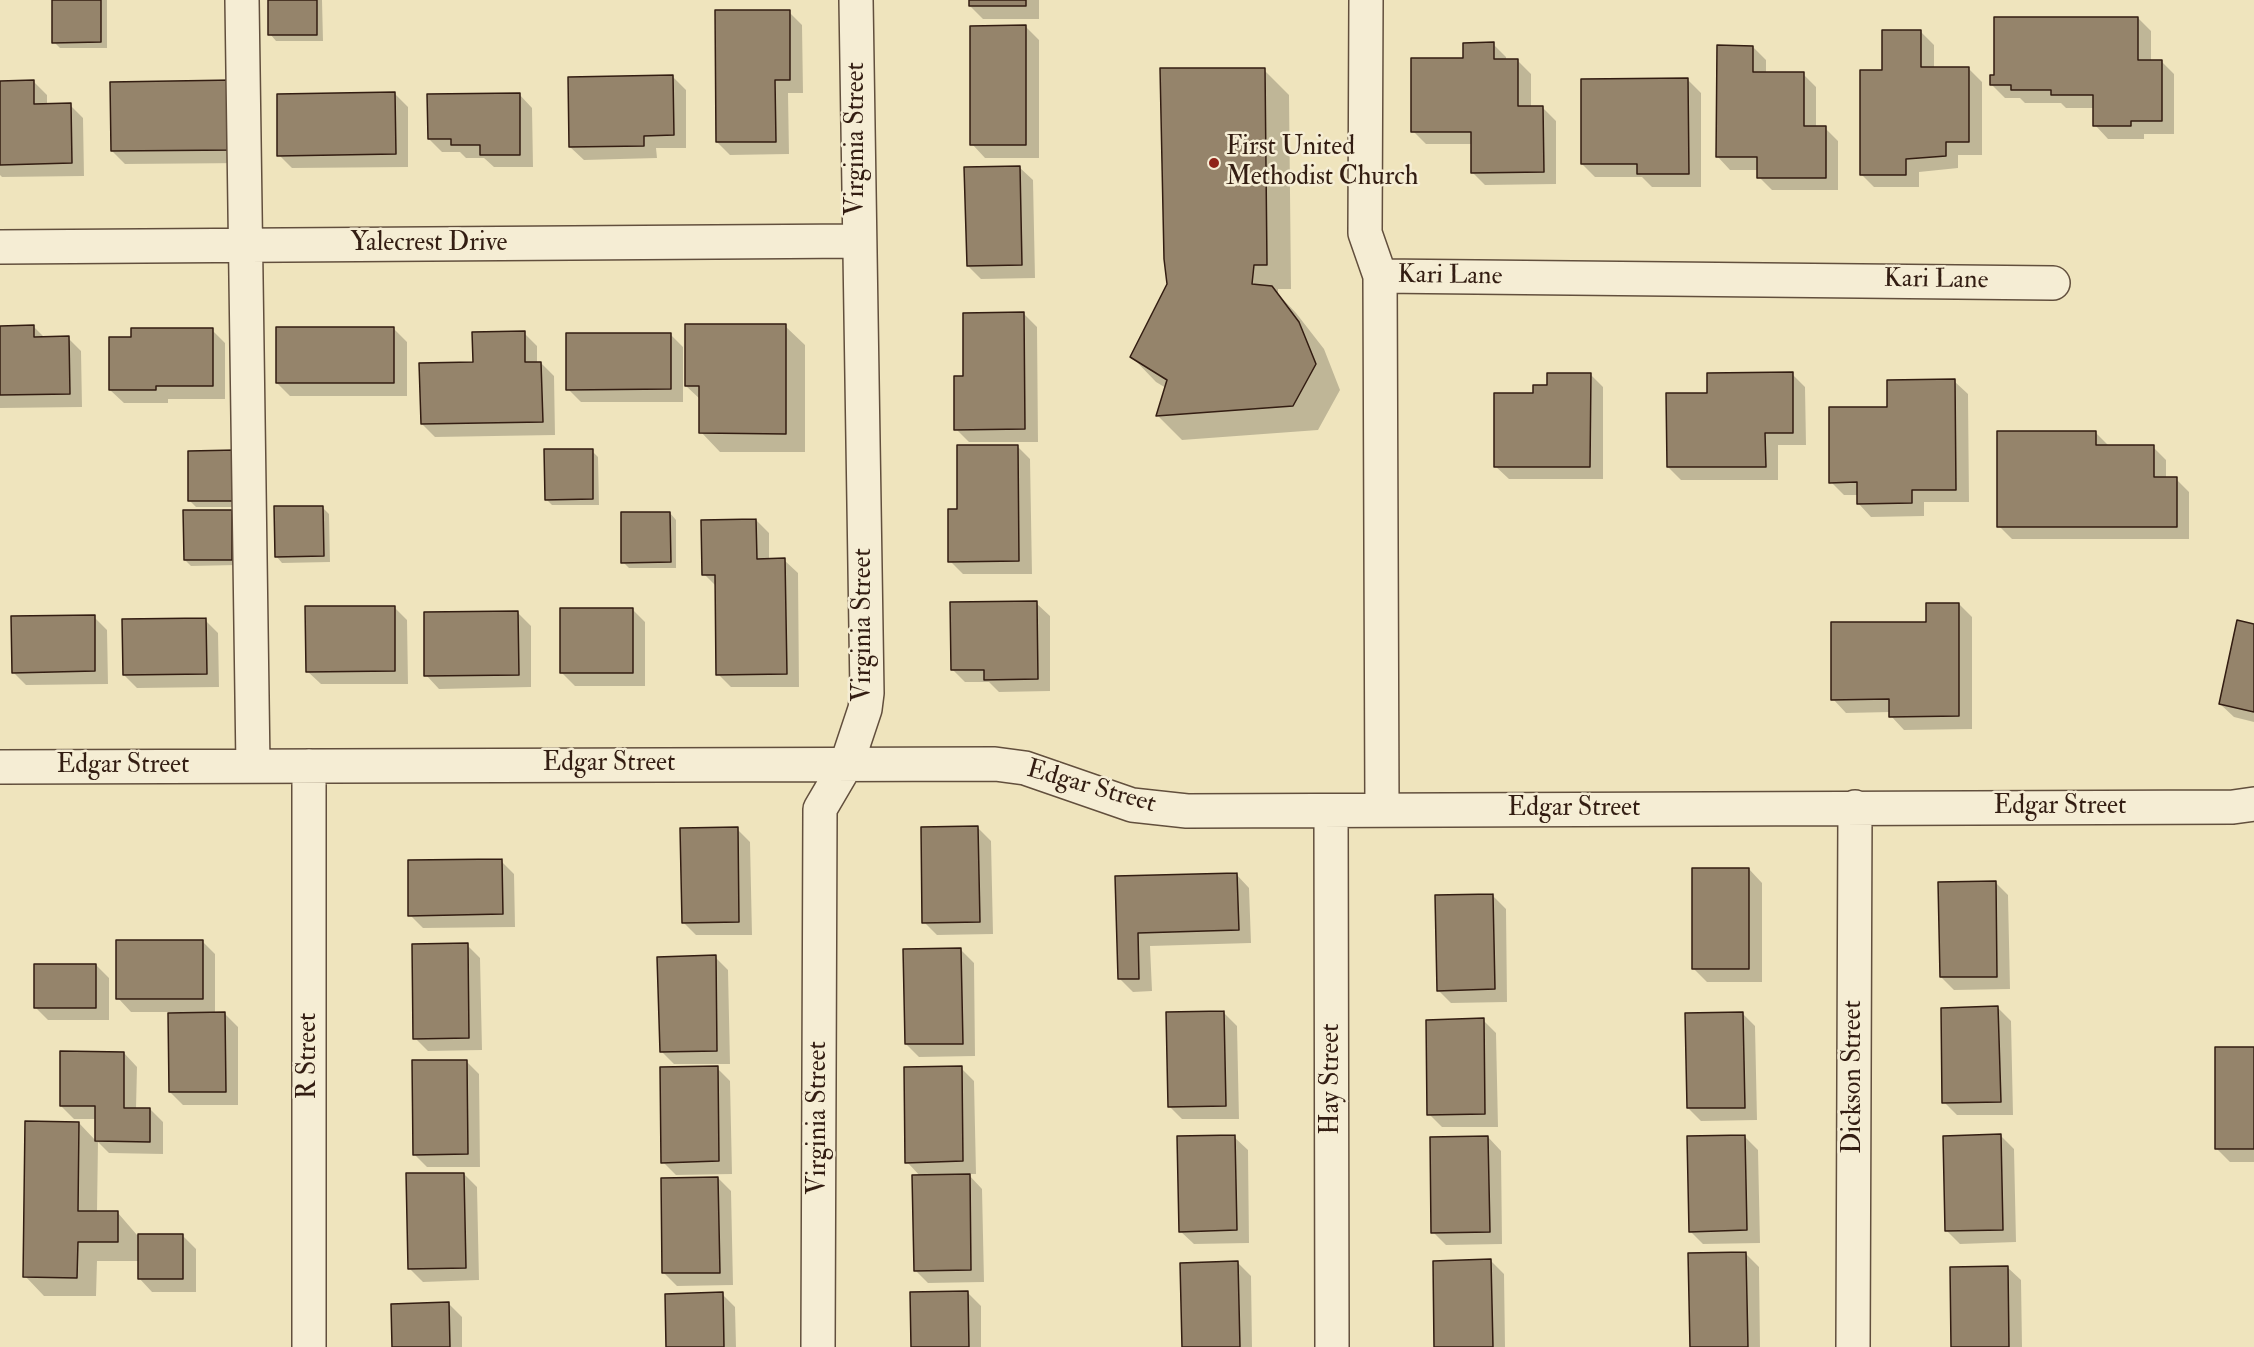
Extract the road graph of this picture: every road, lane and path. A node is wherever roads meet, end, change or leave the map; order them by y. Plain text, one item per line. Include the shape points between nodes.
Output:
1 (242, 0) edge
2 (856, 0) edge
3 (1366, 0) edge
4 (858, 241) junction
5 (244, 245) junction
6 (0, 247) edge
7 (1380, 276) junction
8 (2053, 283) dead end
9 (848, 763) junction
10 (253, 766) junction
11 (309, 766) junction
12 (0, 767) edge
13 (2254, 804) edge
14 (1855, 807) junction
15 (1382, 809) junction
16 (1331, 812) junction
17 (309, 1347) edge
18 (818, 1347) edge
19 (1332, 1347) edge
20 (1853, 1347) edge

1 - 5 street
2 - 4 street, Virginia Street
3 - 7 street via 1365,232
4 - 5 street, Yalecrest Drive
4 - 9 street, Virginia Street via 867,693 866,709
5 - 6 street, Yalecrest Drive
5 - 10 street
7 - 8 street, Kari Lane
7 - 15 street, Kari Lane
9 - 11 street, Edgar Street
9 - 16 street, Edgar Street via 995,764 1025,768 1132,805 1187,812
9 - 18 street, Virginia Street via 820,809
10 - 11 street, Edgar Street
10 - 12 street, Edgar Street
11 - 17 street, R Street
13 - 14 street, Edgar Street
14 - 15 street, Edgar Street
14 - 20 street, Dickson Street
15 - 16 street, Edgar Street
16 - 19 street, Hay Street

